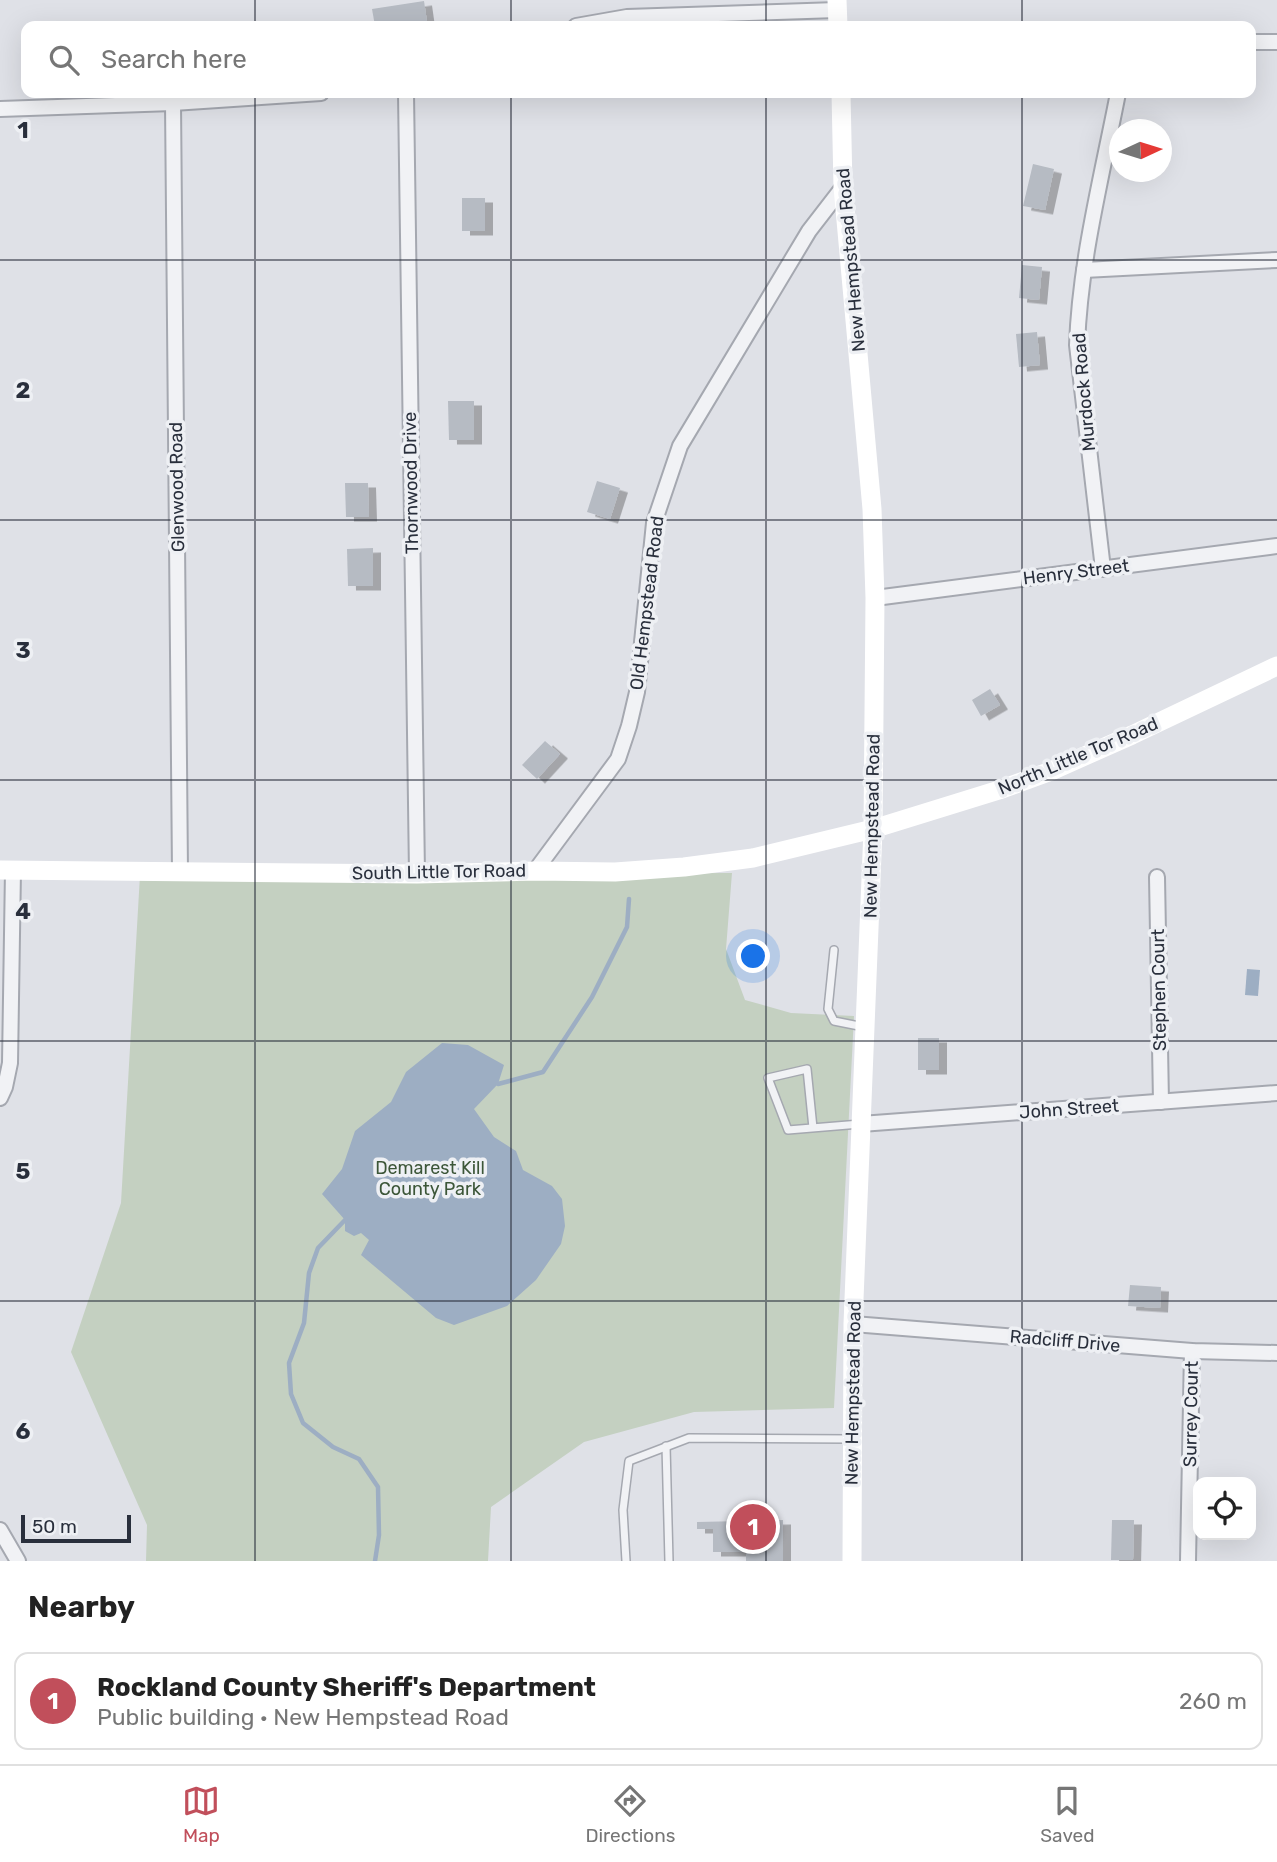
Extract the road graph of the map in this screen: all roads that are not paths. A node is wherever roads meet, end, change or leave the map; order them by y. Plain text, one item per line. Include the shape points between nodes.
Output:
1 (837, 12) edge
2 (604, 21) edge
3 (1256, 42) edge
4 (1277, 42) edge
5 (247, 98) edge
6 (406, 98) edge
7 (841, 98) edge
8 (1117, 98) edge
9 (173, 103) junction
10 (0, 108) edge
11 (844, 187) junction
12 (1277, 260) edge
13 (1084, 270) junction
14 (1277, 546) edge
15 (1103, 569) junction
16 (875, 598) junction
17 (1277, 666) edge
18 (873, 829) junction
19 (7, 870) edge
20 (535, 871) junction
21 (180, 872) junction
22 (417, 874) junction
23 (1157, 877) dead end
24 (834, 950) dead end
25 (865, 1027) junction
26 (1277, 1093) edge
27 (0, 1098) edge
28 (1161, 1102) junction
29 (861, 1124) junction
30 (813, 1128) junction
31 (853, 1324) junction
32 (1192, 1351) junction
33 (1277, 1353) edge
34 (852, 1439) junction
35 (666, 1446) junction
36 (0, 1530) edge
37 (18, 1561) edge
38 (626, 1561) edge
39 (669, 1561) edge
40 (852, 1561) edge
41 (1188, 1561) edge

1 - 2 street
3 - 4 street
5 - 9 street
6 - 22 street, Thornwood Drive
7 - 11 street, New Hempstead Road
8 - 13 street, Murdock Road
9 - 10 street
9 - 21 street, Glenwood Road
11 - 16 street, New Hempstead Road via 872,509
11 - 20 street, Old Hempstead Road via 809,231 680,446 654,523 637,692 618,759
12 - 13 street
13 - 15 street, Murdock Road via 1077,345
14 - 15 street, Henry Street
15 - 16 street, Henry Street
16 - 18 street, New Hempstead Road
17 - 18 street, North Little Tor Road via 1051,771
18 - 20 street, South Little Tor Road via 753,858 684,867
18 - 25 street, New Hempstead Road
19 - 21 street, South Little Tor Road
19 - 27 street via 10,1063
20 - 22 street, South Little Tor Road
21 - 22 street, South Little Tor Road
23 - 28 street, Stephen Court
24 - 25 lane via 828,1009 834,1021
25 - 29 street, New Hempstead Road
26 - 28 street, John Street
28 - 29 street, John Street
29 - 30 lane
29 - 31 street, New Hempstead Road
30 - 30 lane via 788,1130 768,1078 807,1069
31 - 32 street, Radcliff Drive
31 - 34 street, New Hempstead Road
32 - 33 street, Radcliff Drive
32 - 41 street, Surrey Court
34 - 35 lane via 689,1438
34 - 40 street, New Hempstead Road
35 - 38 lane via 629,1461 623,1510
35 - 39 lane
36 - 37 street

